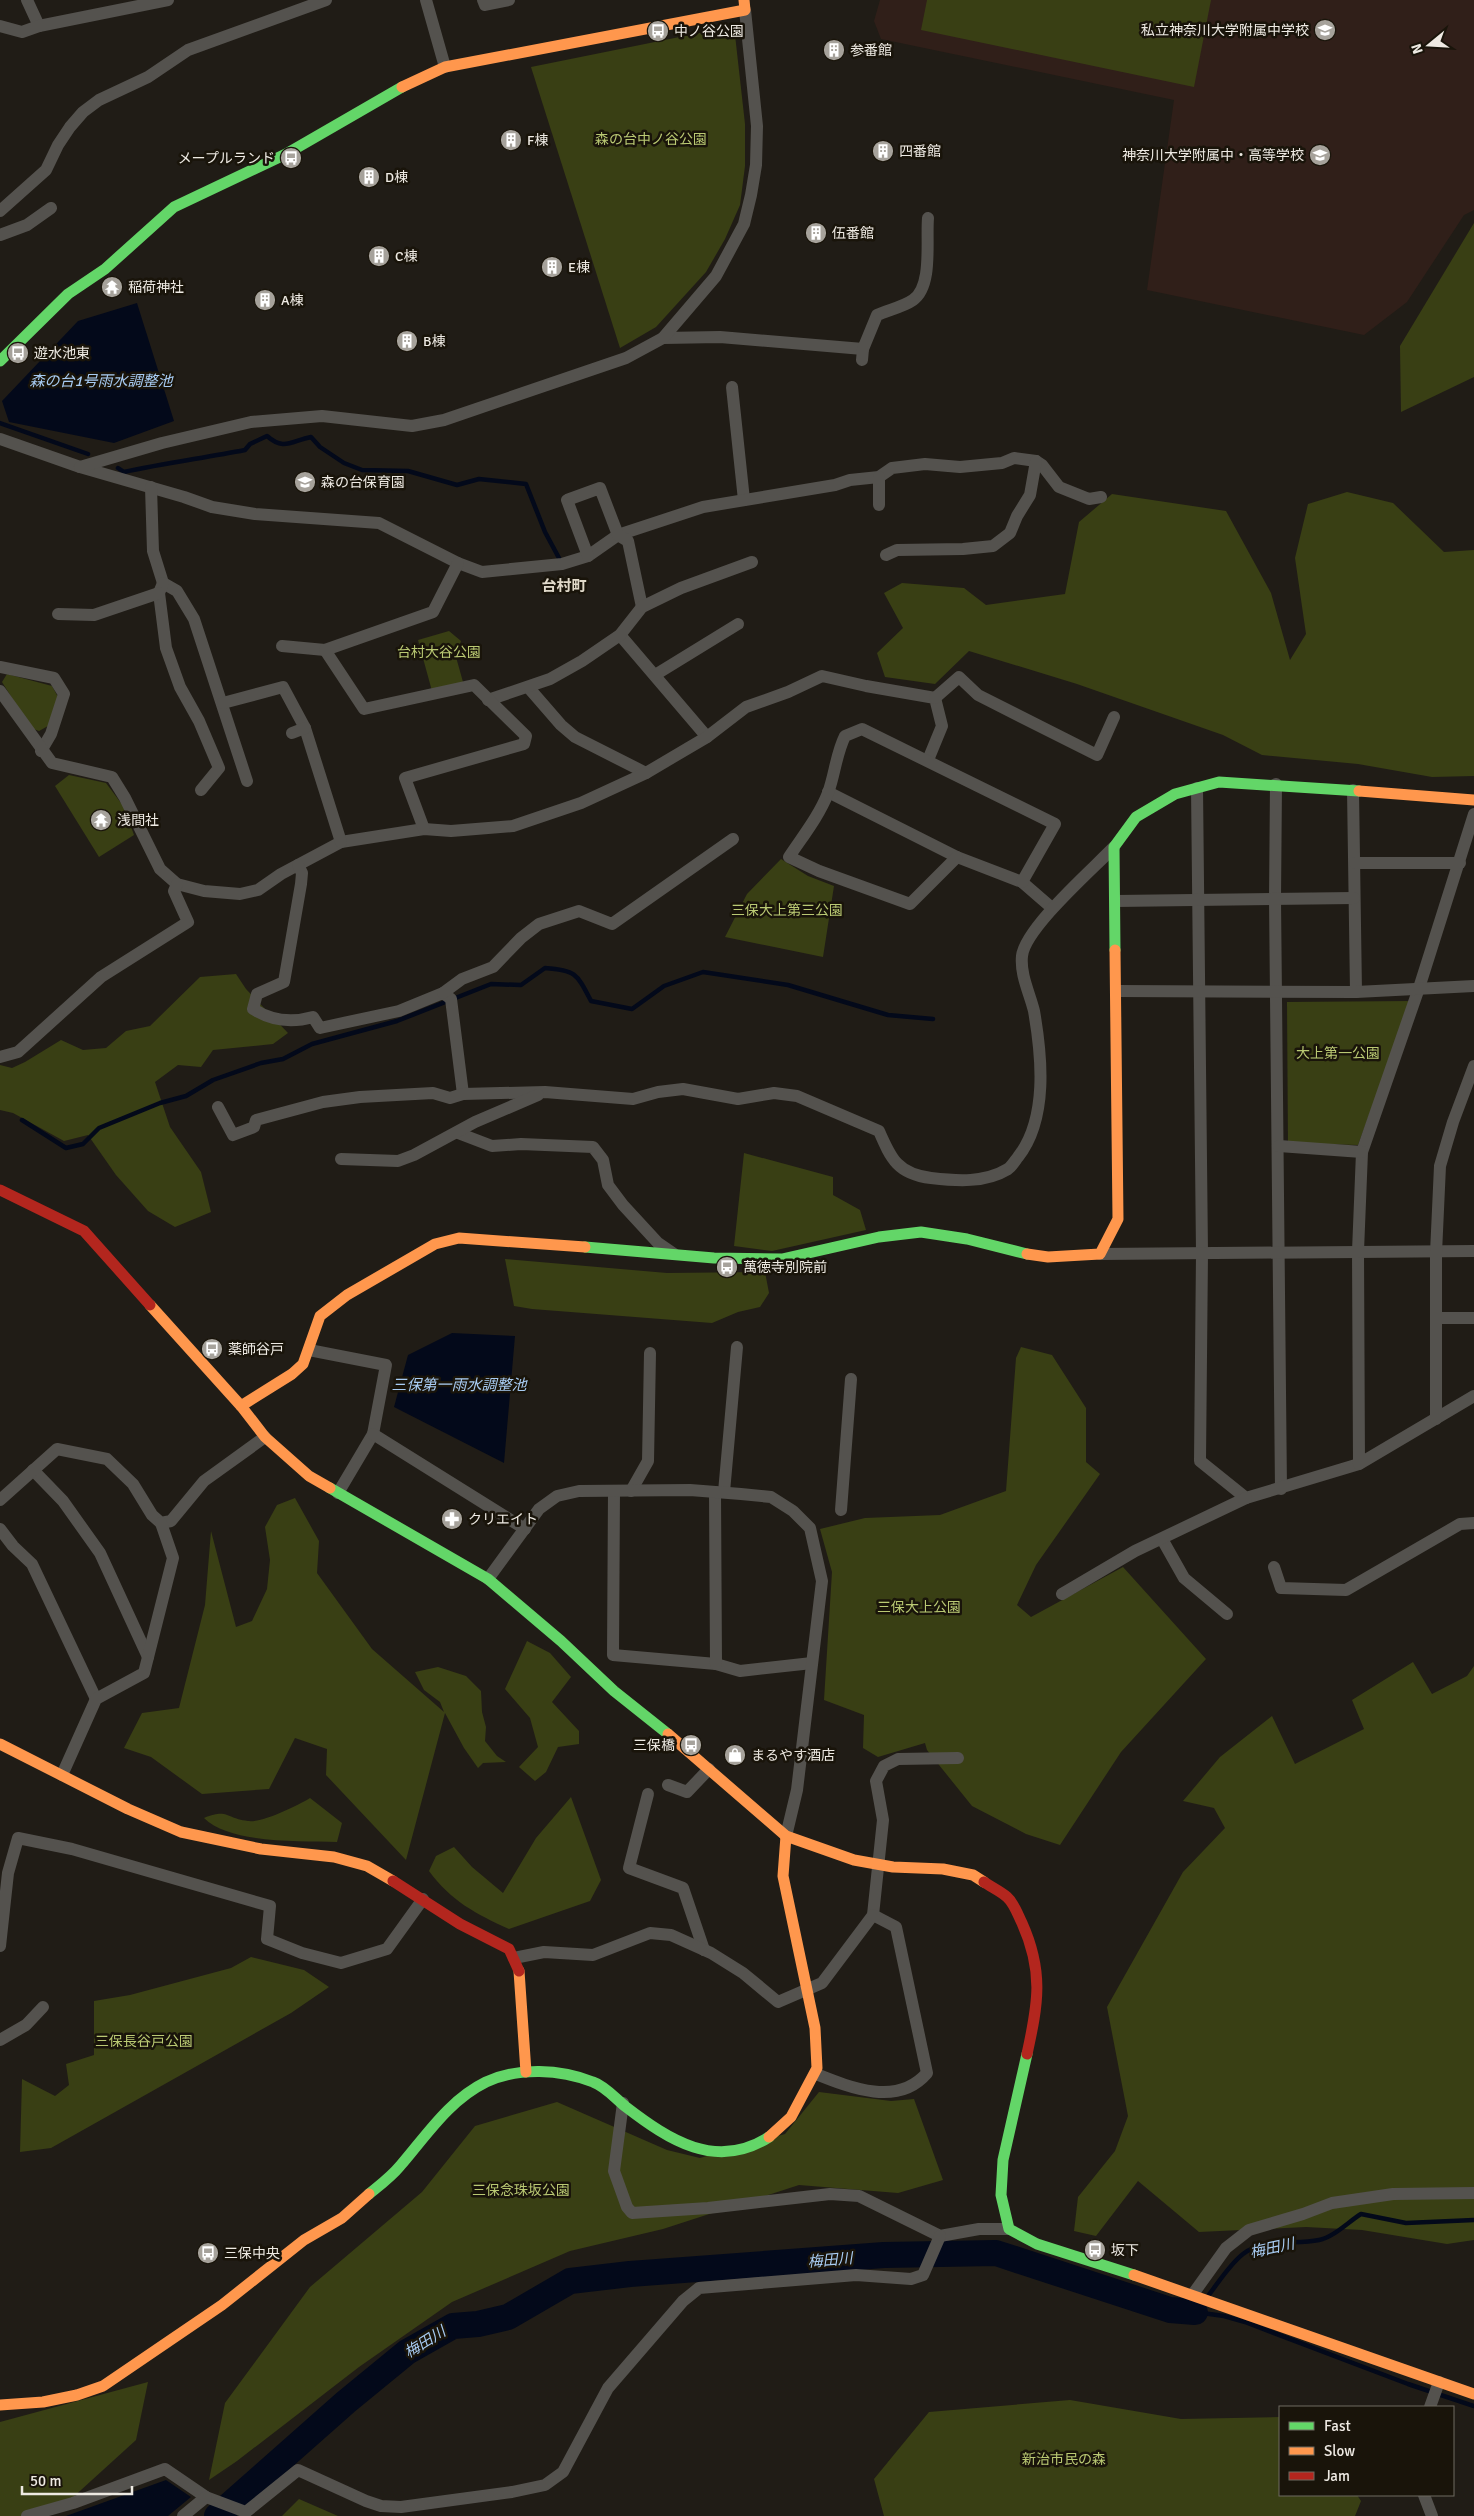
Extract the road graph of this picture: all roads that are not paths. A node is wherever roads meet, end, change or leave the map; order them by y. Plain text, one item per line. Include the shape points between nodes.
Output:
1 (27, 0) edge
2 (168, 0) edge
3 (326, 0) edge
4 (426, 0) edge
5 (483, 0) edge
6 (509, 0) edge
7 (745, 5) edge
8 (0, 26) edge
9 (40, 26) junction
10 (445, 67) junction
11 (51, 208) dead end
12 (0, 211) edge
13 (928, 218) dead end
14 (0, 235) edge
15 (663, 338) junction
16 (0, 361) edge
17 (732, 387) dead end
18 (0, 439) edge
19 (1036, 461) junction
20 (80, 467) junction
21 (879, 477) junction
22 (151, 487) junction
23 (1101, 497) dead end
24 (744, 500) junction
25 (879, 505) dead end
26 (618, 535) junction
27 (886, 555) dead end
28 (588, 556) junction
29 (752, 562) dead end
30 (458, 563) junction
31 (161, 588) junction
32 (642, 607) junction
33 (58, 614) dead end
34 (738, 624) dead end
35 (620, 635) junction
36 (282, 646) dead end
37 (325, 650) junction
38 (0, 667) edge
39 (655, 675) junction
40 (528, 687) junction
41 (0, 691) edge
42 (935, 698) junction
43 (488, 700) junction
44 (223, 703) junction
45 (1114, 717) dead end
46 (306, 728) junction
47 (292, 733) dead end
48 (708, 737) junction
49 (41, 751) junction
50 (928, 760) junction
51 (646, 773) junction
52 (247, 781) dead end
53 (1276, 784) junction
54 (1197, 788) junction
55 (201, 790) dead end
56 (1354, 790) junction
57 (828, 792) junction
58 (1474, 800) edge
59 (1474, 814) edge
60 (424, 829) junction
61 (734, 840) dead end
62 (341, 842) junction
63 (1114, 848) junction
64 (957, 857) junction
65 (1355, 863) junction
66 (1460, 863) junction
67 (298, 865) junction
68 (1022, 882) junction
69 (177, 884) junction
70 (1354, 898) junction
71 (1275, 899) junction
72 (1116, 901) junction
73 (1198, 901) junction
74 (1052, 908) junction
75 (1474, 986) edge
76 (1419, 988) junction
77 (1198, 990) junction
78 (1116, 991) junction
79 (1356, 992) junction
80 (443, 993) junction
81 (1277, 993) junction
82 (0, 1057) edge
83 (1474, 1066) edge
84 (545, 1092) junction
85 (463, 1094) junction
86 (218, 1106) dead end
87 (458, 1133) junction
88 (1279, 1146) junction
89 (1362, 1152) junction
90 (342, 1159) dead end
91 (0, 1190) edge
92 (1358, 1251) junction
93 (1474, 1251) edge
94 (1279, 1252) junction
95 (1202, 1253) junction
96 (1436, 1253) junction
97 (675, 1254) junction
98 (1100, 1254) junction
99 (1436, 1318) junction
100 (1474, 1318) edge
101 (737, 1347) dead end
102 (309, 1350) junction
103 (650, 1353) dead end
104 (851, 1379) dead end
105 (1474, 1396) edge
106 (241, 1406) junction
107 (1436, 1419) junction
108 (373, 1434) junction
109 (265, 1437) junction
110 (1360, 1464) junction
111 (33, 1470) junction
112 (1281, 1489) junction
113 (614, 1491) junction
114 (631, 1491) junction
115 (719, 1492) junction
116 (338, 1494) junction
117 (1246, 1498) junction
118 (0, 1500) edge
119 (841, 1510) dead end
120 (161, 1523) junction
121 (1474, 1523) edge
122 (525, 1528) junction
123 (0, 1529) edge
124 (1162, 1539) junction
125 (1274, 1567) dead end
126 (488, 1579) junction
127 (1062, 1594) dead end
128 (1227, 1614) dead end
129 (148, 1657) junction
130 (812, 1663) junction
131 (716, 1664) junction
132 (96, 1699) junction
133 (0, 1744) edge
134 (958, 1758) dead end
135 (709, 1769) junction
136 (62, 1775) junction
137 (668, 1785) dead end
138 (648, 1794) dead end
139 (786, 1836) junction
140 (423, 1899) junction
141 (873, 1915) junction
142 (0, 1946) edge
143 (704, 1950) junction
144 (514, 1958) junction
145 (43, 2007) dead end
146 (0, 2040) edge
147 (526, 2072) junction
148 (816, 2074) junction
149 (623, 2103) junction
150 (1474, 2193) edge
151 (1010, 2229) junction
152 (940, 2236) junction
153 (1193, 2294) junction
154 (1434, 2394) edge
155 (1474, 2394) edge
156 (0, 2405) edge
157 (1424, 2496) edge
158 (207, 2498) junction
159 (27, 2516) edge
160 (183, 2516) edge
161 (1432, 2516) edge

1 - 9 street
2 - 9 street
3 - 12 street via 188,50 148,77 99,100 70,127 46,170
4 - 10 street
5 - 6 street via 485,5
7 - 10 street
7 - 15 street via 756,126 756,165 744,224 716,276
8 - 9 street via 22,32
10 - 16 street via 393,91 286,154 257,163 174,207 105,268 68,294
11 - 14 street via 27,225
13 - 15 street via 923,289 913,300 877,315 862,354 720,337
15 - 20 street via 626,358 444,420 412,426 322,416 251,422
17 - 24 street
18 - 20 street
19 - 21 street via 1014,458 1002,463 960,467 925,464 892,468
19 - 23 street via 1059,487 1089,499
19 - 27 street via 1030,495 1010,533 993,546 897,550
20 - 22 street
21 - 24 street
21 - 25 street
22 - 30 street via 212,507 255,514 379,523
22 - 31 street via 153,551
24 - 26 street via 703,507
26 - 28 street
26 - 28 street via 600,488 567,500
26 - 32 street via 628,541
28 - 30 street via 562,564 482,572
29 - 32 street via 681,588
30 - 37 street via 433,612
31 - 33 street via 94,615
31 - 44 street via 176,591 194,619
31 - 55 street via 166,648 180,687 219,768
32 - 35 street
34 - 39 street
35 - 39 street
35 - 40 street via 582,661
36 - 37 street
37 - 43 street via 364,709 474,685
38 - 49 street via 54,678 64,694 51,734
39 - 48 street
40 - 43 street
40 - 51 street via 560,725 575,737
41 - 49 street
42 - 45 street via 959,677 978,696 1097,756
42 - 48 street via 822,676 746,708
42 - 50 street via 942,726
43 - 60 street via 526,736 524,744 405,778
44 - 46 street via 283,687
44 - 52 street via 241,750
46 - 47 street
46 - 62 street
48 - 51 street
49 - 69 street via 52,763 112,777 126,798 160,869
50 - 57 street via 862,729 845,736
50 - 68 street via 1054,824
51 - 60 street via 582,803 512,826 451,831
53 - 54 street via 1219,782
53 - 56 street
53 - 71 street
54 - 63 street via 1175,794 1136,817
54 - 73 street
56 - 58 street
56 - 65 street
57 - 64 street
57 - 64 street via 819,812 788,857 910,904
59 - 66 street
60 - 62 street
61 - 80 street via 612,924 579,911 539,924 493,967 462,979
62 - 67 street
63 - 72 street
63 - 74 street
64 - 68 street
65 - 66 street
65 - 70 street
66 - 76 street
67 - 69 street via 258,890 240,894 204,891
67 - 80 street via 302,873 301,884 284,982 257,994 253,1009 268,1019 299,1021 314,1017 320,1028 399,1011
68 - 74 street
69 - 82 street via 174,891 188,922 101,977 18,1052
70 - 71 street
70 - 79 street
71 - 73 street
71 - 81 street
72 - 73 street
72 - 78 street
73 - 77 street
74 - 84 street via 1022,955 1039,1043 1040,1091 1035,1119 1026,1147 1009,1168 984,1178 959,1181 927,1178 902,1170 886,1148 879,1131 797,1096 774,1092 738,1099 683,1089 633,1099
75 - 76 street
76 - 79 street
76 - 89 street
77 - 78 street
77 - 81 street
77 - 95 street
78 - 98 street via 1118,1219
79 - 81 street
80 - 85 street via 451,999
81 - 88 street
83 - 96 street via 1440,1166
84 - 85 street
84 - 87 street via 475,1122
85 - 86 street via 450,1098 433,1092 323,1102 256,1120 254,1127 233,1135
87 - 90 street via 398,1161
87 - 97 street via 492,1146 593,1147 603,1160 608,1185 623,1205 658,1243
88 - 89 street
88 - 94 street
89 - 92 street
91 - 106 street via 84,1231
92 - 94 street
92 - 96 street
92 - 110 street
93 - 96 street
94 - 95 street
94 - 112 street
95 - 98 street
95 - 117 street via 1200,1461
96 - 99 street
97 - 98 street via 782,1259 921,1232 1048,1257
97 - 102 street via 459,1238 436,1244 346,1295 320,1316
99 - 100 street
99 - 107 street
101 - 115 street
102 - 106 street via 303,1364 292,1374
102 - 108 street via 386,1364
103 - 114 street via 648,1461
104 - 119 street
105 - 107 street
106 - 109 street
107 - 110 street
108 - 116 street
108 - 122 street
109 - 116 street via 308,1476
109 - 120 street via 204,1481 171,1521
110 - 112 street
111 - 118 street
111 - 120 street via 57,1449 106,1459 133,1484 152,1515
111 - 129 street via 64,1501 100,1553
112 - 117 street
113 - 114 street
113 - 122 street via 579,1491 557,1496 539,1509
113 - 131 street via 613,1655
114 - 115 street
115 - 130 street via 771,1497 810,1528 822,1581
115 - 131 street
116 - 126 street
117 - 124 street
120 - 129 street via 174,1558
121 - 125 street via 1460,1524 1346,1590 1281,1588
122 - 126 street
123 - 132 street via 32,1564
124 - 127 street
124 - 128 street via 1184,1578
126 - 135 street via 614,1691
129 - 132 street via 144,1673
130 - 131 street via 740,1671
130 - 139 street via 797,1790
132 - 136 street
133 - 136 street
134 - 141 street via 898,1759 884,1766 876,1781 883,1820
135 - 137 street via 687,1792
135 - 139 street
136 - 140 street via 181,1832 261,1849 334,1857 367,1866
138 - 143 street via 630,1868 683,1888
139 - 148 street via 783,1876 815,2028
139 - 151 street via 854,1860 973,1875 1008,1898 1017,1913 1038,1973 1034,2021 1003,2160 1000,2195
140 - 142 street via 387,1949 341,1963 302,1953 267,1939 270,1906 72,1849 18,1838 8,1873
140 - 144 street via 460,1924 509,1949
141 - 143 street via 822,1983 778,2002 743,1973
141 - 148 street via 896,1927 927,2073 919,2082 874,2093
143 - 144 street via 671,1935 650,1933 593,1955 544,1952
144 - 147 street via 519,1967
145 - 146 street via 26,2025
147 - 149 street via 559,2072 595,2082
147 - 156 street via 487,2082 462,2097 432,2127 399,2168 342,2218 304,2240 222,2305 103,2386 43,2402
148 - 149 street via 791,2117 768,2138 740,2151 708,2152 676,2141
149 - 152 street via 614,2171 632,2213 830,2194 859,2196
150 - 153 street via 1393,2194 1332,2203 1249,2230 1226,2248
151 - 152 street via 979,2229
151 - 153 street via 1037,2244
152 - 158 street via 924,2274 911,2279 856,2275 699,2288 683,2300 608,2388 563,2472 545,2485 401,2507 381,2506 298,2470 246,2512
153 - 154 street
154 - 155 street
157 - 161 street
158 - 159 street via 165,2469 73,2503
158 - 160 street

